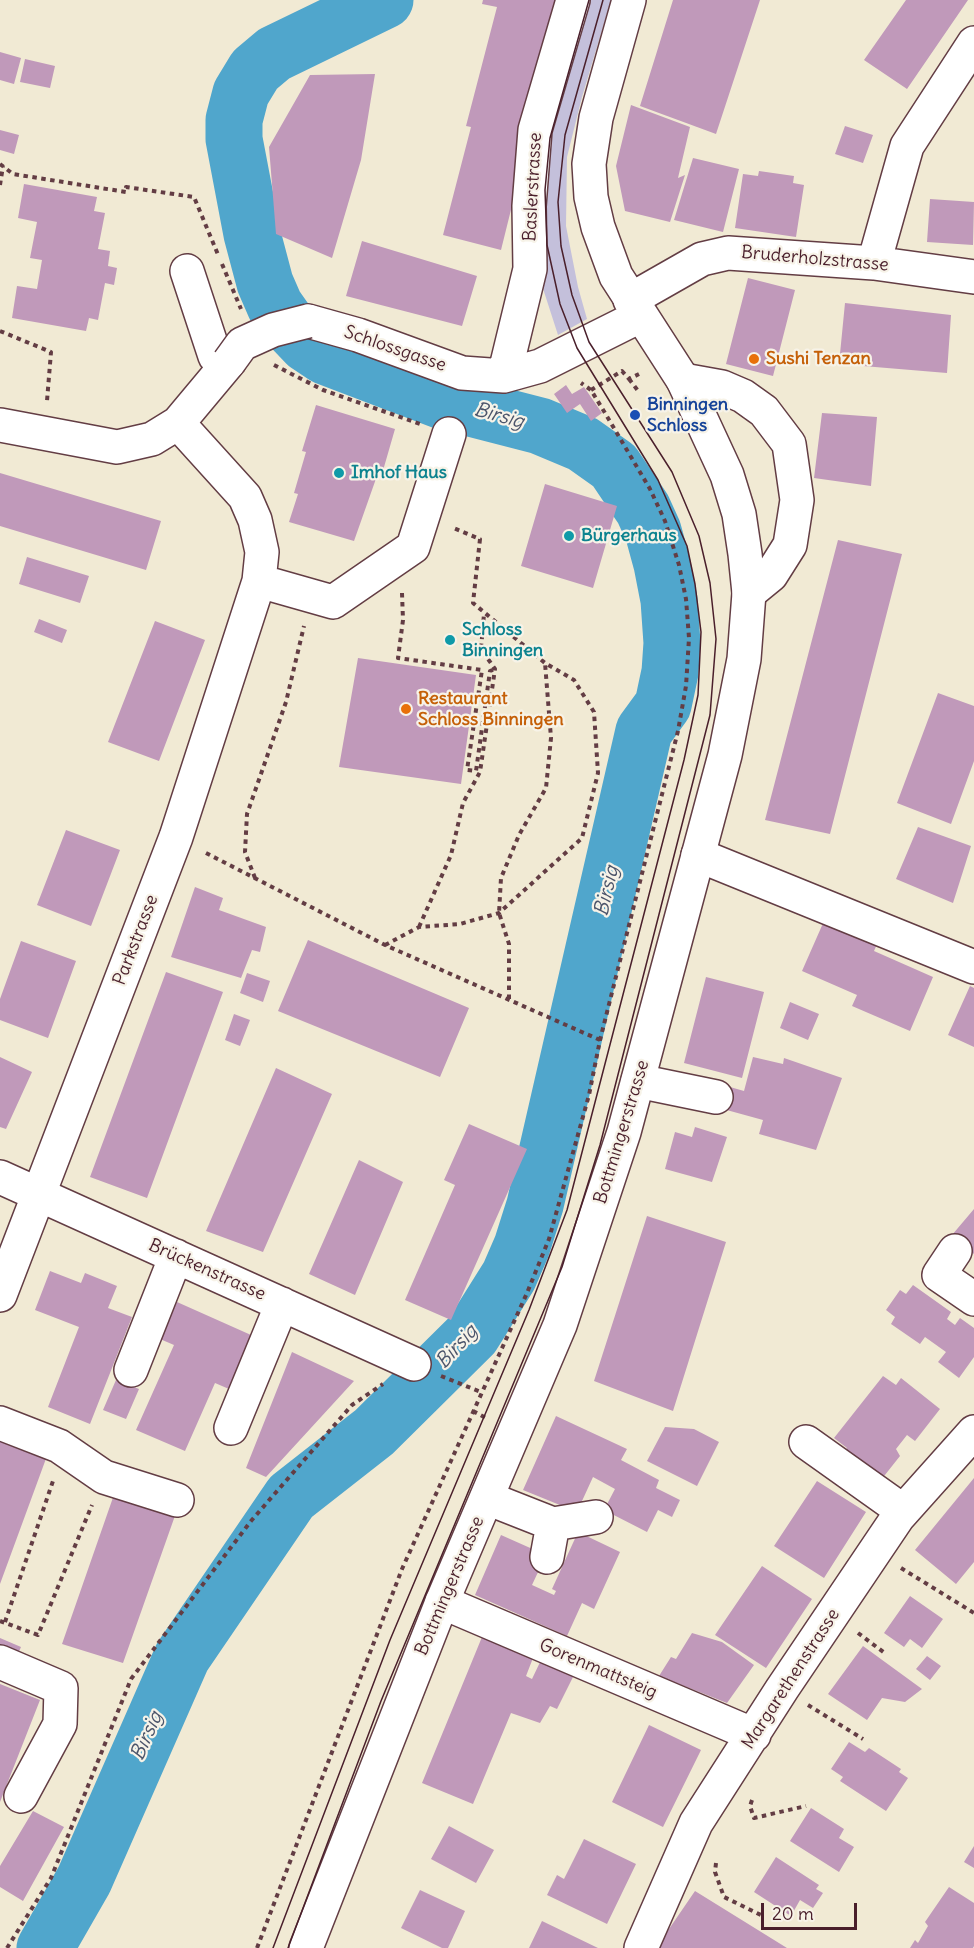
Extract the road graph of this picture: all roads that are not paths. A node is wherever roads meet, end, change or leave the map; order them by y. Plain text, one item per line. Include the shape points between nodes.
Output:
1 (573, 0) edge
2 (628, 0) edge
3 (974, 43) edge
4 (874, 263) junction
5 (187, 271) dead end
6 (974, 277) edge
7 (635, 308) junction
8 (227, 364) junction
9 (675, 370) junction
10 (504, 376) junction
11 (178, 423) junction
12 (0, 425) edge
13 (449, 434) dead end
14 (259, 581) junction
15 (749, 594) junction
16 (698, 855) junction
17 (974, 967) edge
18 (638, 1081) junction
19 (716, 1097) dead end
20 (0, 1177) edge
21 (38, 1194) junction
22 (955, 1251) dead end
23 (176, 1256) junction
24 (0, 1295) edge
25 (974, 1299) edge
26 (282, 1304) junction
27 (425, 1369) road end
28 (131, 1370) dead end
29 (0, 1423) edge
30 (231, 1428) dead end
31 (974, 1432) edge
32 (806, 1442) dead end
33 (487, 1498) junction
34 (177, 1500) dead end
35 (903, 1511) junction
36 (596, 1517) dead end
37 (553, 1524) junction
38 (548, 1557) dead end
39 (442, 1602) junction
40 (0, 1662) edge
41 (754, 1735) junction
42 (21, 1796) dead end
43 (306, 1948) edge
44 (641, 1948) edge

1 - 10 street, Baslerstrasse via 535,130 530,269
2 - 7 street via 596,118 589,164 598,227 616,276
3 - 4 street via 908,146
4 - 6 street, Bruderholzstrasse
4 - 7 street, Bruderholzstrasse via 728,253 702,259
5 - 8 street via 215,356
7 - 9 street, Bottmingerstrasse
7 - 10 street, Schlossgasse via 560,357
8 - 10 street, Schlossgasse, bridge via 242,344 273,330 308,321 358,334 462,373
8 - 11 street, Schlossgasse
9 - 15 street, Bottmingerstrasse via 727,475 739,514
9 - 15 street via 743,396 764,411 789,444 797,500 790,545 771,575
11 - 12 street, Schlossgasse via 152,439 117,447
11 - 14 street via 245,497 262,552
13 - 14 street via 413,547 333,602
14 - 21 street, Parkstrasse via 176,837
15 - 16 street, Bottmingerstrasse via 737,704
16 - 17 street
16 - 18 street, Bottmingerstrasse
18 - 19 street
18 - 33 street, Bottmingerstrasse via 560,1325
20 - 21 street, Brückenstrasse
21 - 23 street, Brückenstrasse
21 - 24 street, Parkstrasse
22 - 25 street via 939,1275
23 - 26 street, Brückenstrasse
23 - 28 street
26 - 27 street, Brückenstrasse
26 - 30 street
29 - 34 street via 64,1449 104,1477
31 - 35 street, Margarethenstrasse
32 - 35 street
33 - 37 street
33 - 39 street, Bottmingerstrasse
35 - 41 street, Margarethenstrasse
36 - 37 street
37 - 38 street
39 - 41 street, Gorenmattsteig
39 - 43 street, Bottmingerstrasse
40 - 42 street via 61,1688 60,1724
41 - 44 street, Margarethenstrasse via 696,1823

